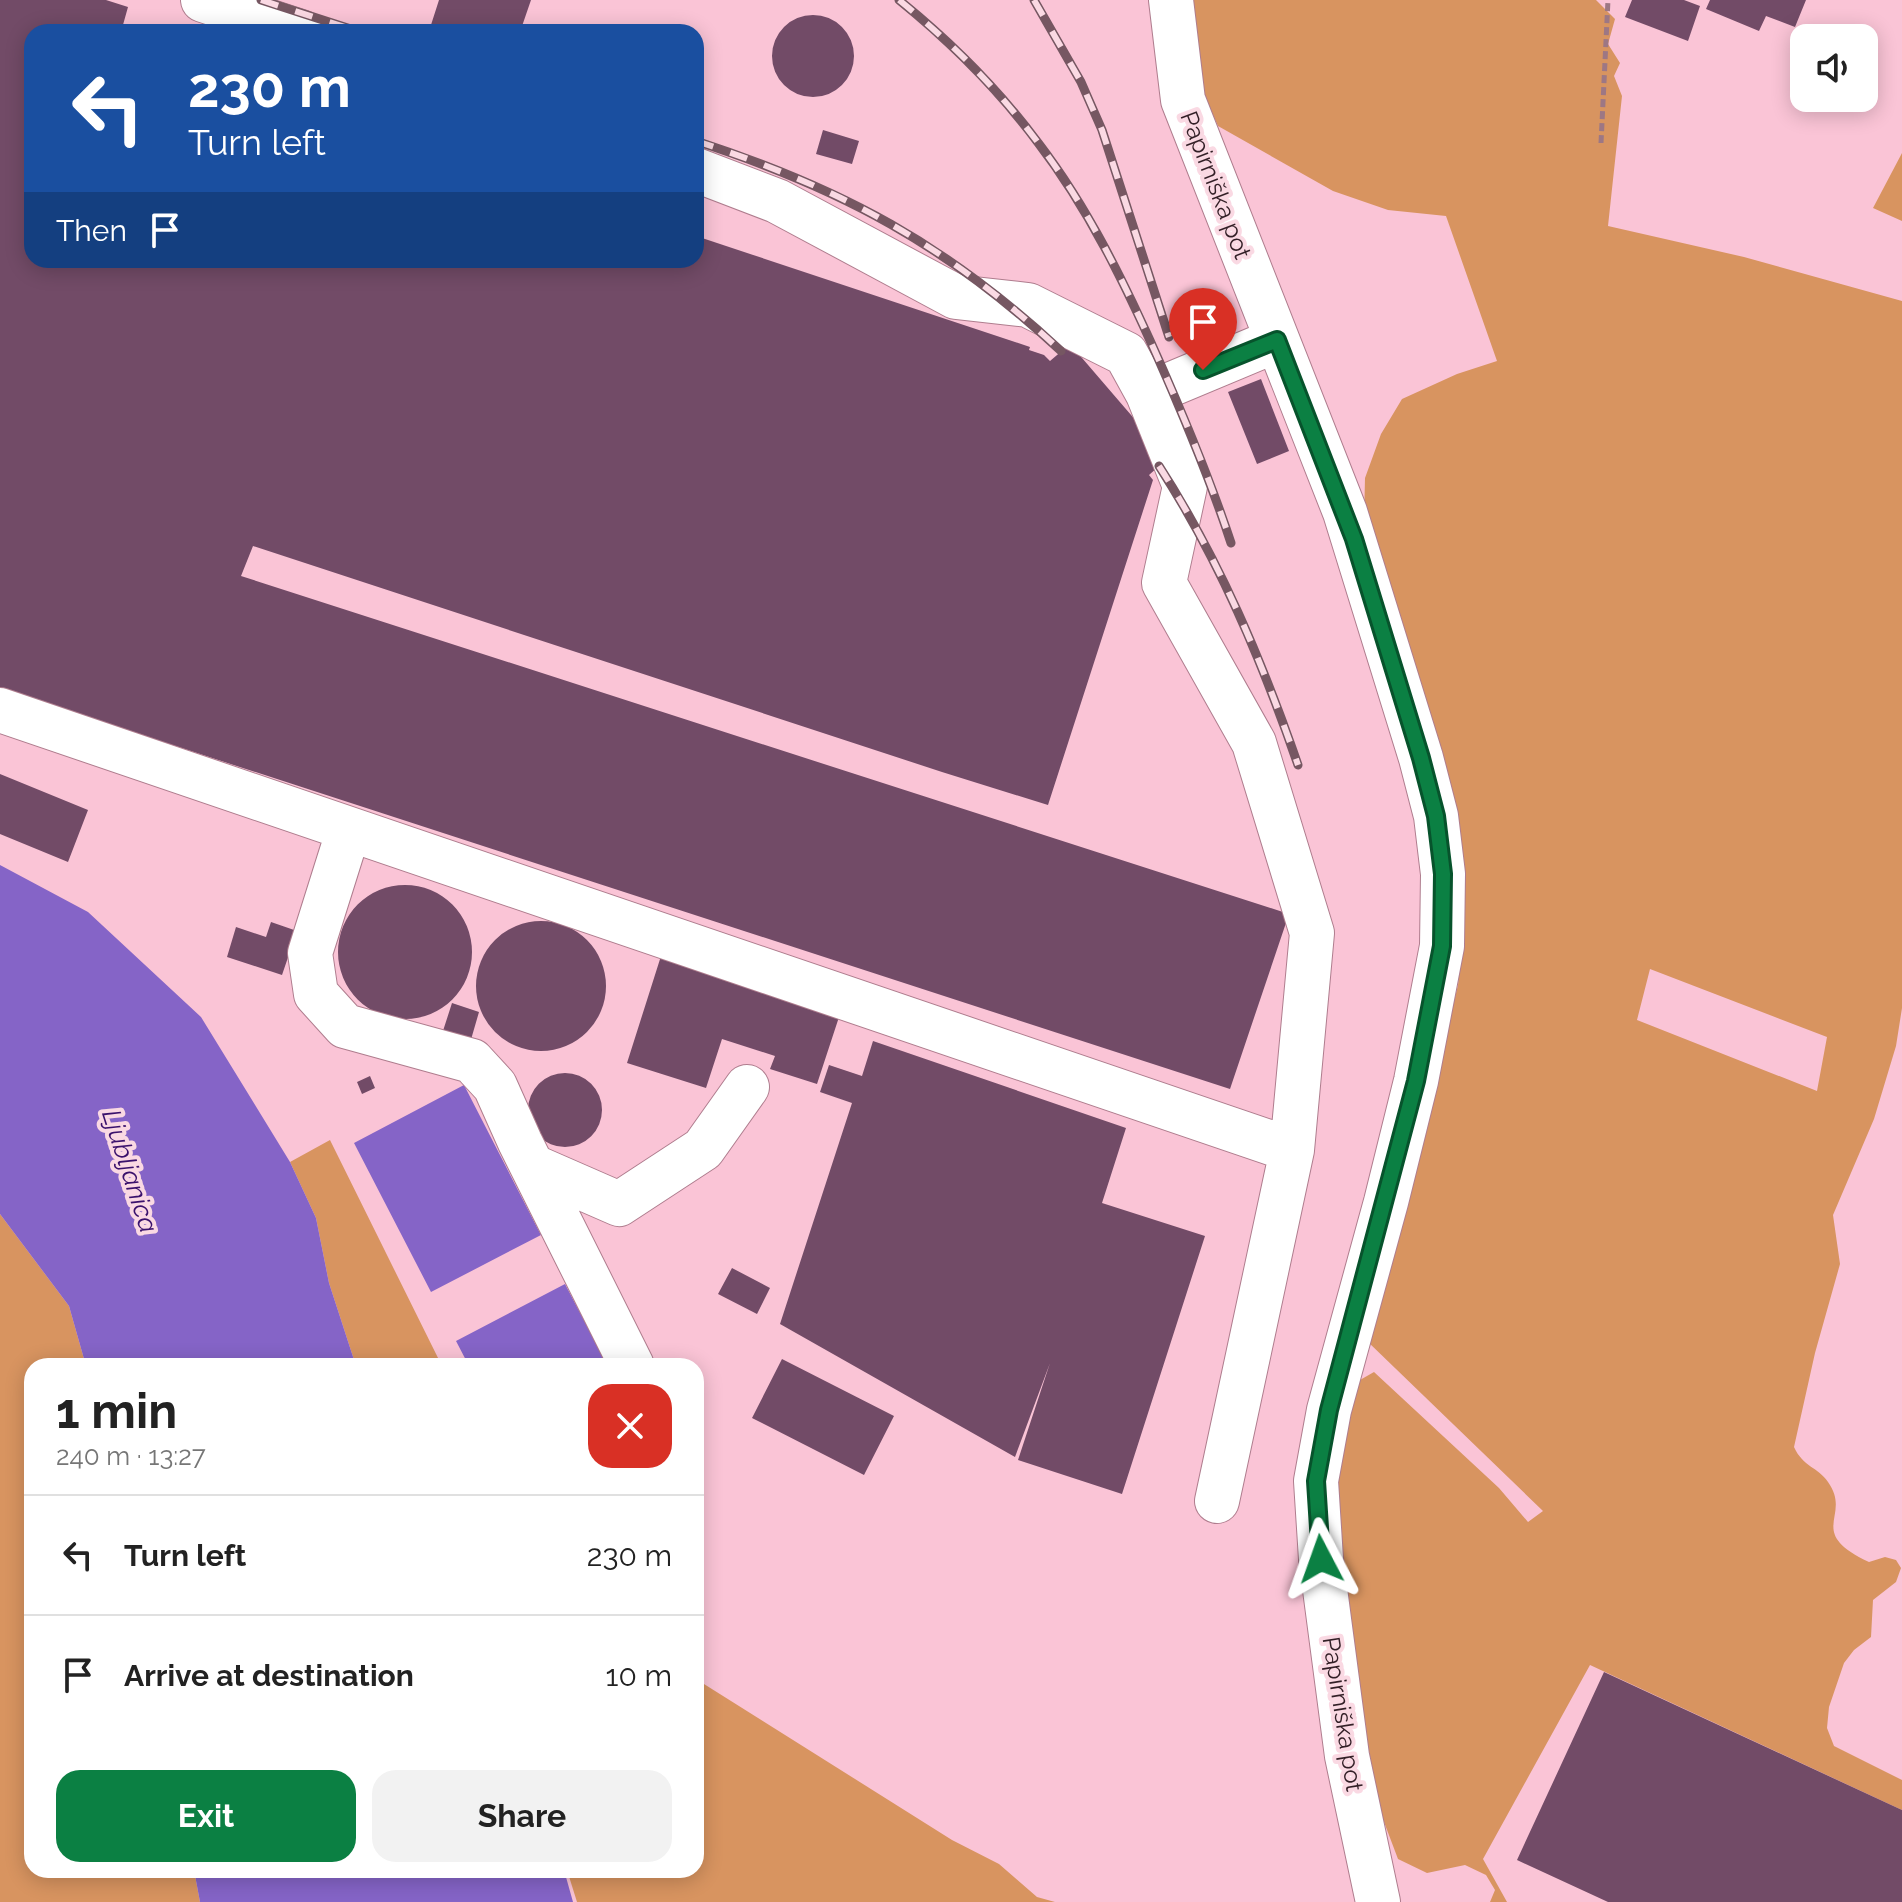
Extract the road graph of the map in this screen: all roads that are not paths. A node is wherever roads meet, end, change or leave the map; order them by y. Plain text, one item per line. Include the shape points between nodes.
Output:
1 (203, 0) edge
2 (1171, 0) edge
3 (276, 24) edge
4 (704, 173) edge
5 (1277, 340) junction
6 (1148, 394) junction
7 (0, 710) edge
8 (349, 829) junction
9 (747, 1087) dead end
10 (1292, 1150) junction
11 (532, 1166) junction
12 (628, 1358) edge
13 (1217, 1501) dead end
14 (1378, 1902) edge

1 - 3 street
2 - 5 street, Papirniška pot via 1183,100
4 - 6 street via 777,201 956,297 1028,305 1126,354
5 - 6 street
5 - 14 street, Papirniška pot via 1345,512 1372,598 1436,816 1443,874 1442,946 1416,1081 1329,1410 1316,1481 1347,1756
6 - 10 street via 1185,486 1164,583 1254,743 1312,933
7 - 8 street
8 - 10 street
8 - 11 street via 310,953 316,994 345,1026 472,1061 495,1086
9 - 11 street via 703,1149 619,1204
10 - 13 street
11 - 12 street

